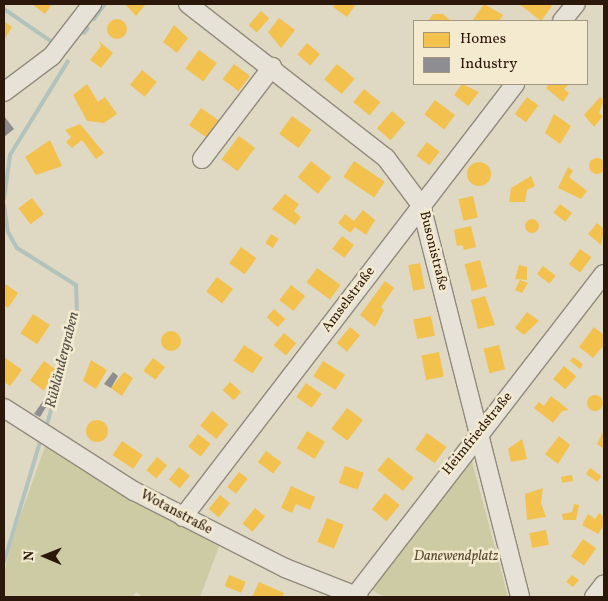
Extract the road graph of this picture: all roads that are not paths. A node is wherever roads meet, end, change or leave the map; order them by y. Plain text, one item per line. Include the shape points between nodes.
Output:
1 (92, 4) edge
2 (188, 4) edge
3 (576, 4) edge
4 (563, 20) edge
5 (272, 67) junction
6 (514, 85) edge
7 (4, 92) edge
8 (202, 159) dead end
9 (421, 205) junction
10 (604, 274) edge
11 (4, 408) edge
12 (480, 433) junction
13 (183, 517) junction
14 (604, 584) edge
15 (356, 597) edge
16 (520, 597) edge
17 (594, 597) edge

1 - 7 street via 52,56
2 - 5 street, Busonistraße
3 - 4 street
5 - 8 street
5 - 9 street, Busonistraße via 386,158
6 - 9 street, Amselstraße
9 - 12 street, Busonistraße
9 - 13 street, Amselstraße
10 - 12 street, Heimfriedstraße
11 - 13 street, Wotanstraße
12 - 15 street, Heimfriedstraße
12 - 16 street, Busonistraße
13 - 15 street, Wotanstraße
14 - 17 street

